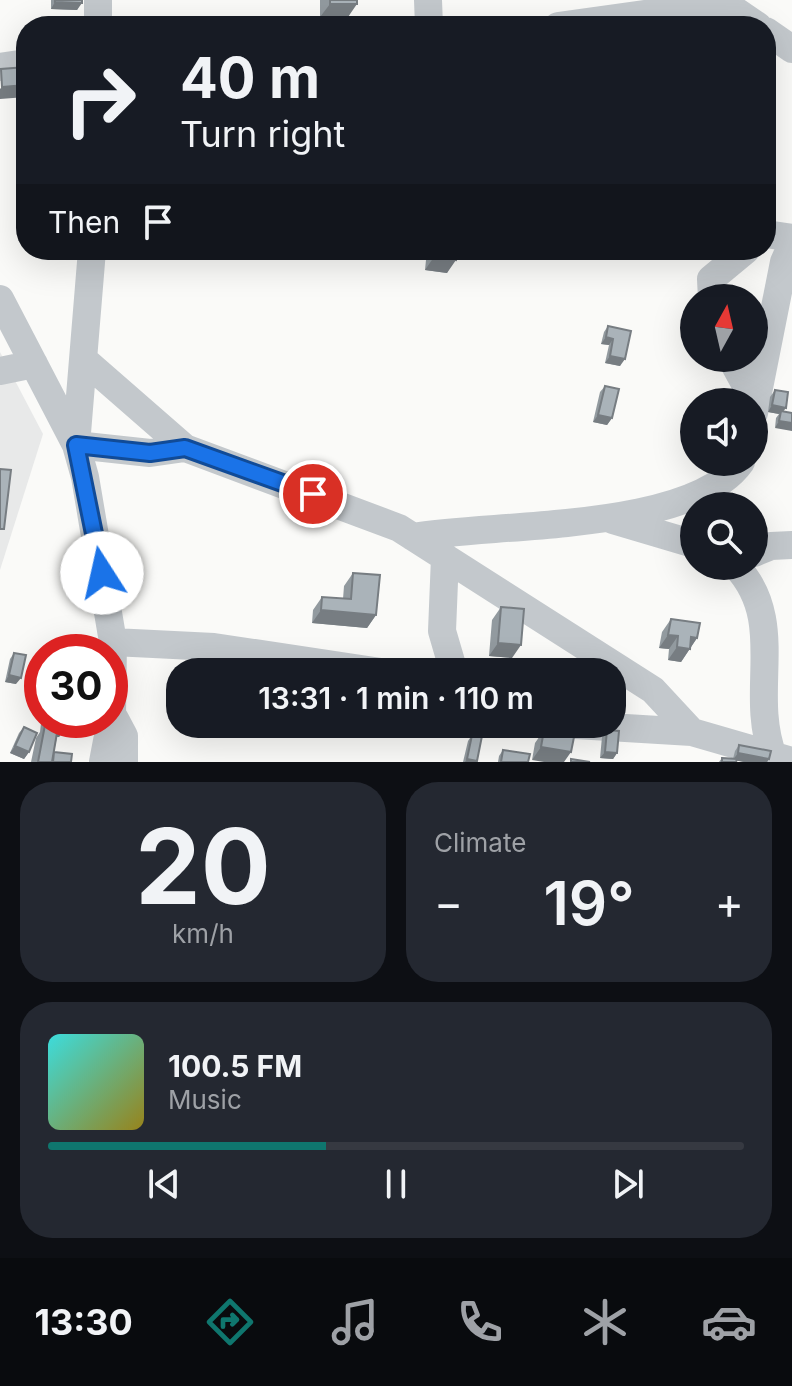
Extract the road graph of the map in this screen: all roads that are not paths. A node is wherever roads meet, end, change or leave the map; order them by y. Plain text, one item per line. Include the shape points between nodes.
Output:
1 (730, 3) edge
2 (623, 16) edge
3 (746, 16) edge
4 (792, 244) edge
5 (91, 260) edge
6 (734, 260) edge
7 (711, 284) edge
8 (0, 299) edge
9 (83, 359) junction
10 (34, 364) junction
11 (0, 371) edge
12 (759, 388) edge
13 (76, 445) junction
14 (185, 448) junction
15 (729, 476) edge
16 (608, 518) junction
17 (413, 537) junction
18 (680, 540) edge
19 (792, 545) edge
20 (768, 547) edge
21 (445, 557) junction
22 (746, 580) edge
23 (112, 634) edge
24 (128, 643) edge
25 (287, 658) edge
26 (450, 658) edge
27 (626, 728) edge
28 (692, 732) junction
29 (108, 738) edge
30 (124, 738) edge
31 (782, 758) edge
32 (103, 762) edge
33 (124, 762) edge

1 - 2 street
1 - 3 street
4 - 12 street
5 - 9 street
6 - 7 street
8 - 10 street
9 - 13 street
9 - 14 street
10 - 11 street
10 - 13 street
13 - 14 street via 150,453
13 - 23 street
14 - 17 street
15 - 16 street via 652,510
16 - 17 street
16 - 18 street
17 - 21 street
19 - 20 street
21 - 26 street via 442,631
21 - 28 street via 653,690
22 - 31 street via 761,601 764,716
24 - 25 street
27 - 28 street
28 - 31 street
29 - 32 street
30 - 33 street

